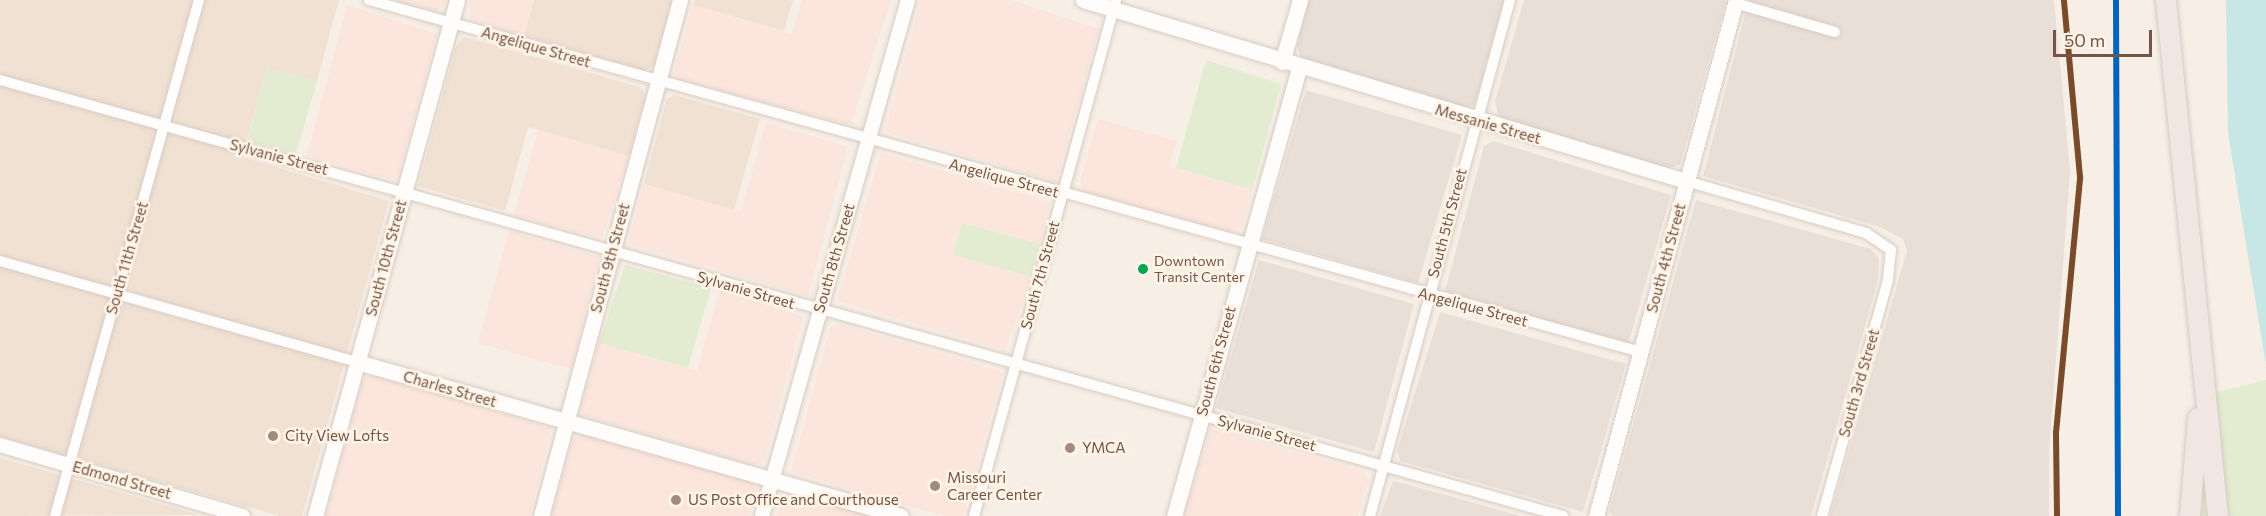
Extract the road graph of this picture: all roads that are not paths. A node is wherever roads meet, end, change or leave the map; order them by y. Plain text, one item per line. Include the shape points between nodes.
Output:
1 (199, 0) edge
2 (369, 0) edge
3 (457, 0) edge
4 (680, 0) edge
5 (908, 0) edge
6 (1083, 0) edge
7 (1300, 0) edge
8 (1510, 0) edge
9 (2166, 0) edge
10 (1735, 2) edge
11 (1115, 5) edge
12 (451, 23) junction
13 (1836, 32) dead end
14 (1282, 62) junction
15 (1299, 67) junction
16 (0, 80) edge
17 (658, 82) junction
18 (1475, 120) junction
19 (165, 126) junction
20 (867, 140) junction
21 (1686, 181) junction
22 (404, 192) junction
23 (1063, 194) junction
24 (1247, 245) junction
25 (1891, 250) joint
26 (612, 251) junction
27 (0, 261) edge
28 (118, 293) junction
29 (1428, 294) junction
30 (819, 311) junction
31 (1641, 352) junction
32 (357, 362) junction
33 (1016, 365) junction
34 (2202, 385) junction
35 (1201, 415) junction
36 (566, 423) junction
37 (0, 445) edge
38 (69, 465) junction
39 (1384, 465) junction
40 (772, 480) junction
41 (55, 516) edge
42 (243, 516) edge
43 (315, 516) edge
44 (541, 516) edge
45 (762, 516) edge
46 (901, 516) edge
47 (975, 516) edge
48 (1174, 516) edge
49 (1370, 516) edge
50 (1563, 516) edge
51 (1596, 516) edge
52 (1822, 516) edge
53 (2190, 516) edge
54 (2218, 516) edge

1 - 19 street, South 11th Street
2 - 12 street, Angelique Street
3 - 12 main road, South 10th Street
4 - 17 main road, South 9th Street
5 - 20 street, South 8th Street
6 - 11 main road, Messanie Street
7 - 14 main road
8 - 18 street, South 5th Street
9 - 34 highway, bridge
10 - 13 street
10 - 21 main road, South 4th Street
11 - 14 main road, Messanie Street
11 - 23 street, South 7th Street
12 - 17 street, Angelique Street
12 - 22 main road, South 10th Street
14 - 15 main road, Messanie Street
15 - 18 main road, Messanie Street
15 - 24 main road, South 6th Street
16 - 19 street, Sylvanie Street
17 - 20 street, Angelique Street
17 - 26 main road, South 9th Street
18 - 21 main road, Messanie Street
18 - 29 street, South 5th Street
19 - 22 street, Sylvanie Street
19 - 28 street, South 11th Street
20 - 23 street, Angelique Street
20 - 30 street, South 8th Street
21 - 25 street, Messanie Street via 1866,233
21 - 31 main road, South 4th Street
22 - 26 street, Sylvanie Street
22 - 32 main road, South 10th Street
23 - 24 street, Angelique Street
23 - 33 street, South 7th Street
24 - 29 street, Angelique Street
24 - 35 main road, South 6th Street
25 - 52 street, South 3rd Street via 1888,280
26 - 30 street, Sylvanie Street
26 - 36 main road, South 9th Street
27 - 28 street, Charles Street
28 - 32 street, Charles Street
28 - 38 street, South 11th Street
29 - 31 street, Angelique Street
29 - 39 street, South 5th Street
30 - 33 street, Sylvanie Street
30 - 40 street, South 8th Street
31 - 51 main road, South 4th Street
32 - 36 main road, Charles Street
32 - 43 main road, South 10th Street
33 - 35 street, Sylvanie Street
33 - 47 street, South 7th Street
34 - 53 highway, bridge
34 - 54 highway, bridge
35 - 39 street, Sylvanie Street
35 - 48 main road, South 6th Street
36 - 40 main road, Charles Street
36 - 44 main road, South 9th Street
37 - 38 street, Edmond Street
38 - 41 street, South 11th Street
38 - 42 street, Edmond Street
39 - 49 street, South 5th Street
39 - 50 street, Sylvanie Street
40 - 45 street, South 8th Street
40 - 46 main road, Charles Street

